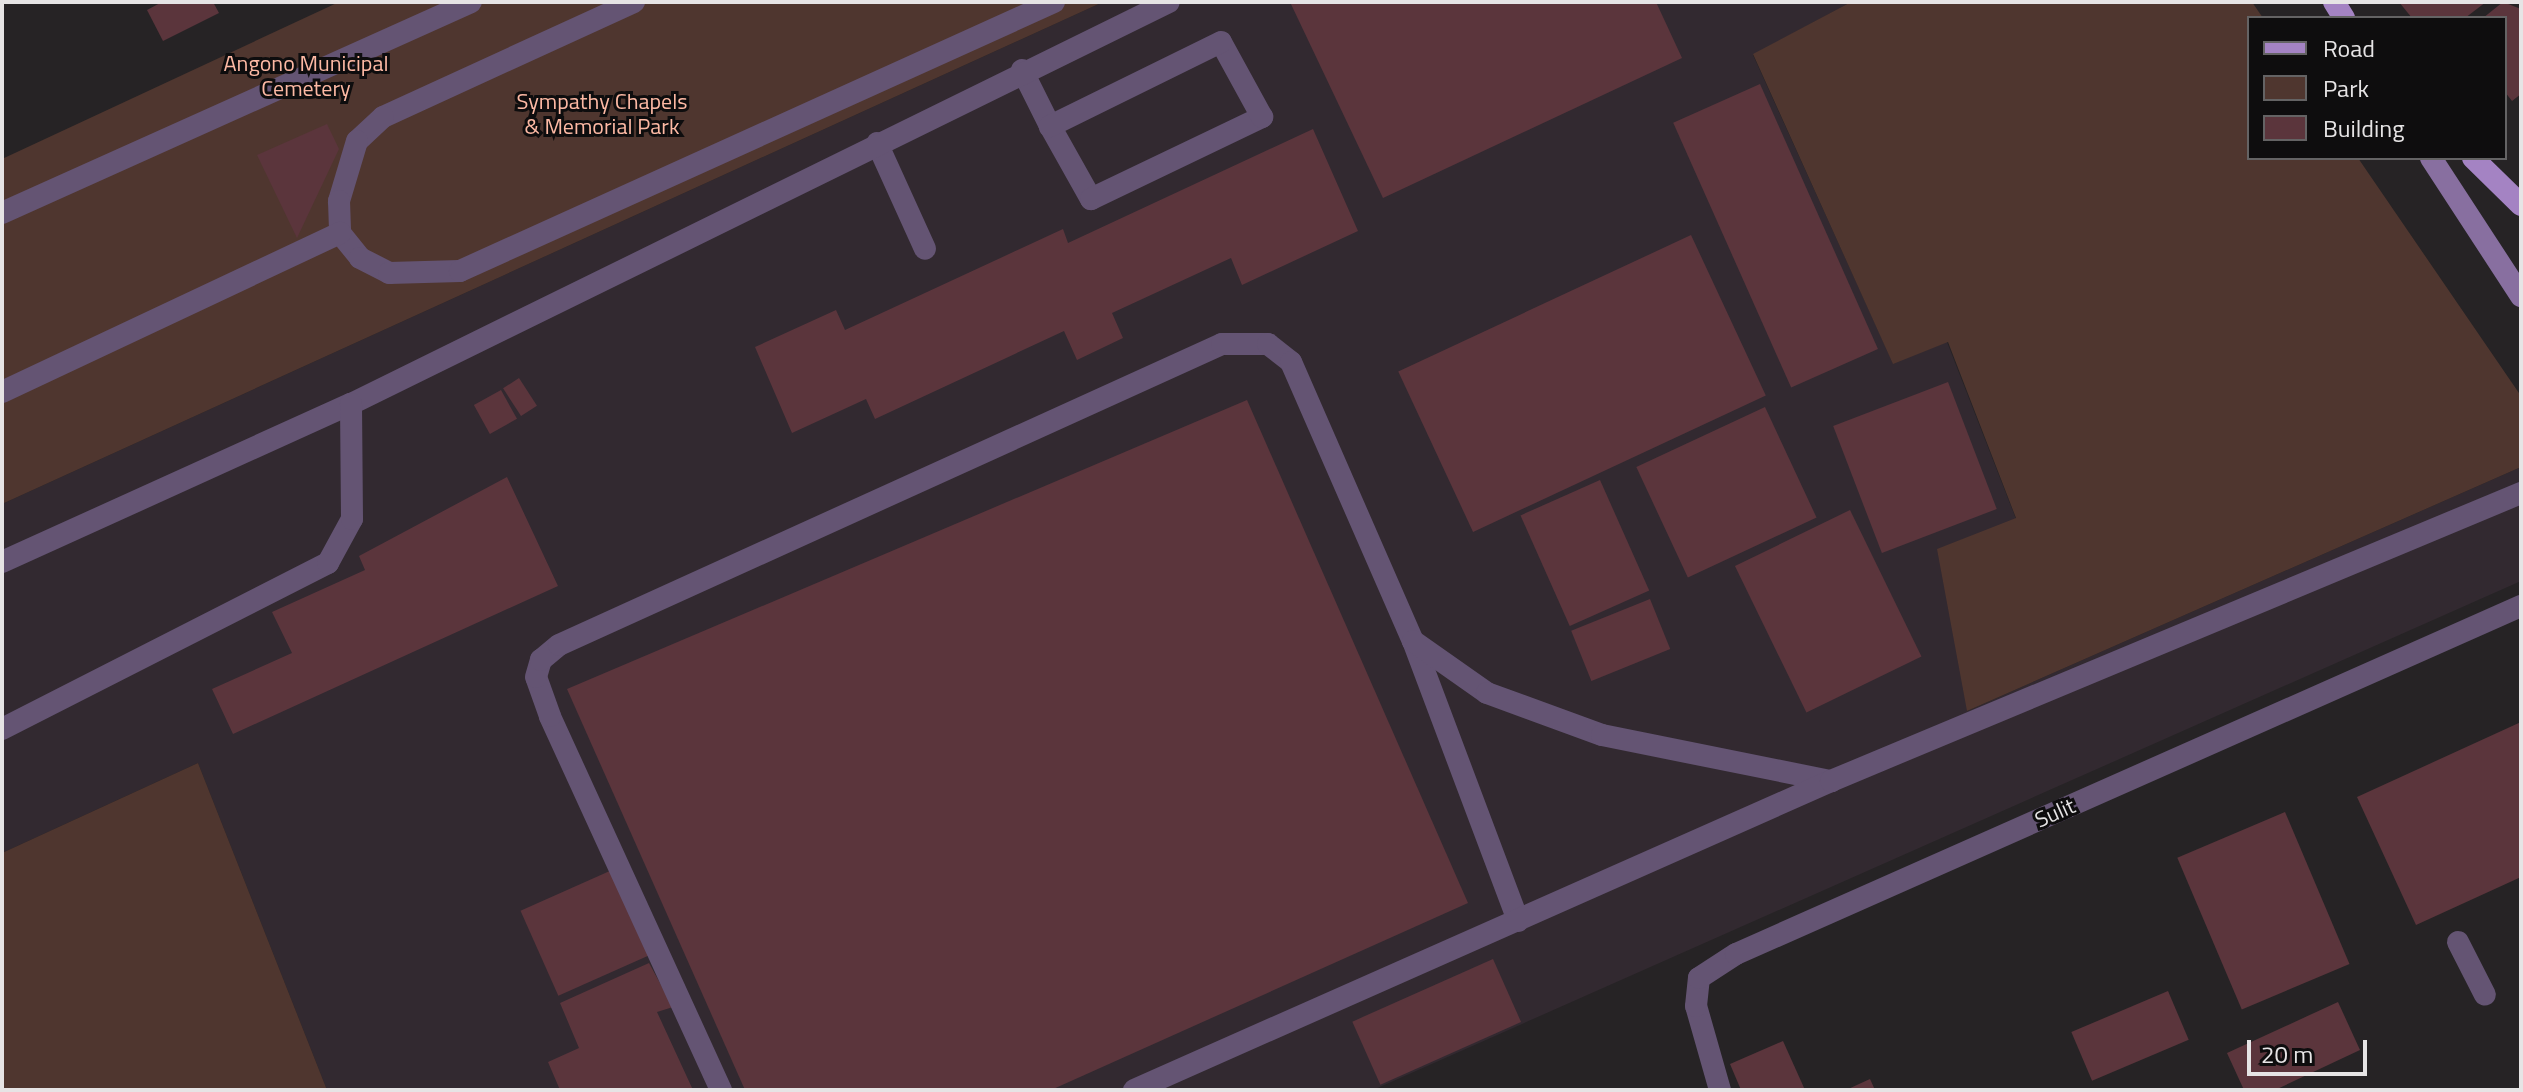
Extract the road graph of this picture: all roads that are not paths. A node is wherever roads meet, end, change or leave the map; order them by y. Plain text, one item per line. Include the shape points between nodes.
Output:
1 (471, 2) edge
2 (634, 2) edge
3 (1054, 2) edge
4 (1169, 2) edge
5 (1022, 70) junction
6 (1050, 126) junction
7 (877, 143) junction
8 (2432, 160) edge
9 (2475, 160) edge
10 (2521, 205) edge
11 (2, 213) edge
12 (340, 233) junction
13 (925, 249) dead end
14 (2521, 296) edge
15 (2, 392) edge
16 (351, 404) junction
17 (2521, 493) edge
18 (2, 562) edge
19 (2521, 606) edge
20 (1413, 641) junction
21 (2, 729) edge
22 (1831, 781) junction
23 (1518, 921) junction
24 (2458, 942) dead end
25 (2485, 995) dead end
26 (721, 1090) edge
27 (1134, 1090) edge
28 (1720, 1090) edge

1 - 11 street
2 - 12 street via 383,117 345,166
3 - 12 street via 460,271 389,273 360,258
4 - 5 street
5 - 6 street
5 - 7 street
6 - 6 street via 1091,199 1262,117 1221,42
7 - 13 street
7 - 16 street
8 - 14 main road
9 - 10 main road
12 - 15 street
16 - 18 street
16 - 21 street via 352,519 328,563
17 - 22 street
19 - 28 street, Sulit via 1736,954 1699,978 1696,1006
20 - 22 street via 1487,693 1602,735
20 - 23 street
20 - 26 street via 1291,362 1268,344 1222,344 1188,355 559,645 541,660 540,693
22 - 23 street
23 - 27 street
24 - 25 street

